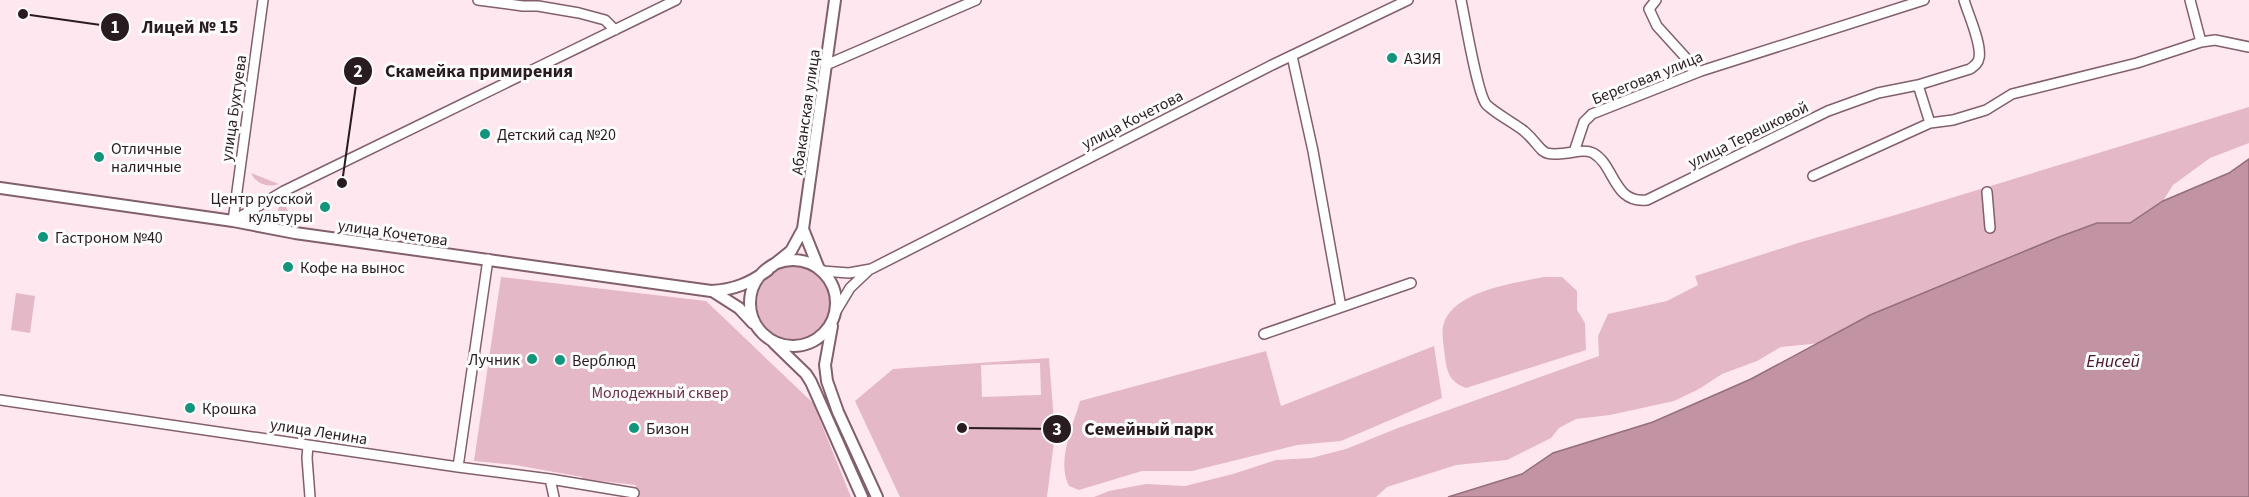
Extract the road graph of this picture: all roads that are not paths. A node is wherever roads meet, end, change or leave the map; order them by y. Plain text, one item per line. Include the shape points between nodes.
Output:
1 (262, 0) edge
2 (478, 0) edge
3 (676, 0) edge
4 (835, 0) edge
5 (976, 0) edge
6 (1408, 0) edge
7 (1461, 0) edge
8 (1656, 0) edge
9 (1924, 0) edge
10 (1964, 0) edge
11 (2190, 0) edge
12 (615, 30) junction
13 (2201, 42) junction
14 (2249, 46) edge
15 (1292, 56) junction
16 (826, 65) junction
17 (1695, 73) junction
18 (1918, 85) junction
19 (1930, 123) junction
20 (1574, 152) junction
21 (1813, 176) dead end
22 (0, 188) edge
23 (1987, 192) dead end
24 (233, 221) junction
25 (1990, 228) dead end
26 (803, 229) junction
27 (488, 259) junction
28 (769, 268) junction
29 (871, 269) junction
30 (820, 270) junction
31 (1411, 283) dead end
32 (711, 291) junction
33 (1341, 307) junction
34 (834, 316) junction
35 (1264, 334) dead end
36 (765, 335) junction
37 (0, 400) edge
38 (308, 445) junction
39 (458, 467) junction
40 (550, 479) junction
41 (634, 493) dead end
42 (310, 497) edge
43 (554, 497) edge
44 (862, 497) edge
45 (877, 497) edge

1 - 24 street, улица Бухтуева
2 - 12 street via 587,15 608,21
3 - 12 street
4 - 16 main road, Абаканская улица
5 - 16 street
6 - 15 street, улица Кочетова
7 - 20 street via 1487,105 1511,120 1542,152
8 - 17 street via 1649,9 1653,20
9 - 17 street, Береговая улица
10 - 18 street via 1978,46 1976,65
11 - 13 street
12 - 24 street via 284,190
13 - 14 street via 2215,40
13 - 19 street via 2137,63 2012,94 1986,111
15 - 29 street, улица Кочетова
15 - 33 street
16 - 26 main road, Абаканская улица
17 - 20 street, Береговая улица via 1592,114 1584,122
18 - 19 street
18 - 20 street, улица Терешковой via 1878,93 1828,111 1647,200 1630,198 1592,152
19 - 21 street
22 - 24 main road, улица Кочетова
23 - 25 street
24 - 27 main road, улица Кочетова via 286,232
26 - 28 main road, Абаканская улица via 791,251
26 - 30 main road, Абаканская улица
27 - 32 main road, улица Кочетова
27 - 39 street
28 - 30 main road via 795,261
28 - 32 main road, улица Кочетова via 741,286
28 - 36 main road via 758,280 751,301 755,322
29 - 30 street, улица Кочетова via 849,273
29 - 34 street, улица Кочетова via 850,288
30 - 34 main road via 835,293
31 - 33 street
32 - 36 main road, улица Кочетова via 739,308
33 - 35 street
34 - 36 main road via 821,336 802,345 781,344
34 - 45 main road via 826,354 827,381
36 - 44 main road via 808,378
37 - 38 street, улица Ленина
38 - 39 street, улица Ленина
38 - 42 street
39 - 40 street, улица Ленина
40 - 41 street, улица Ленина
40 - 43 street

